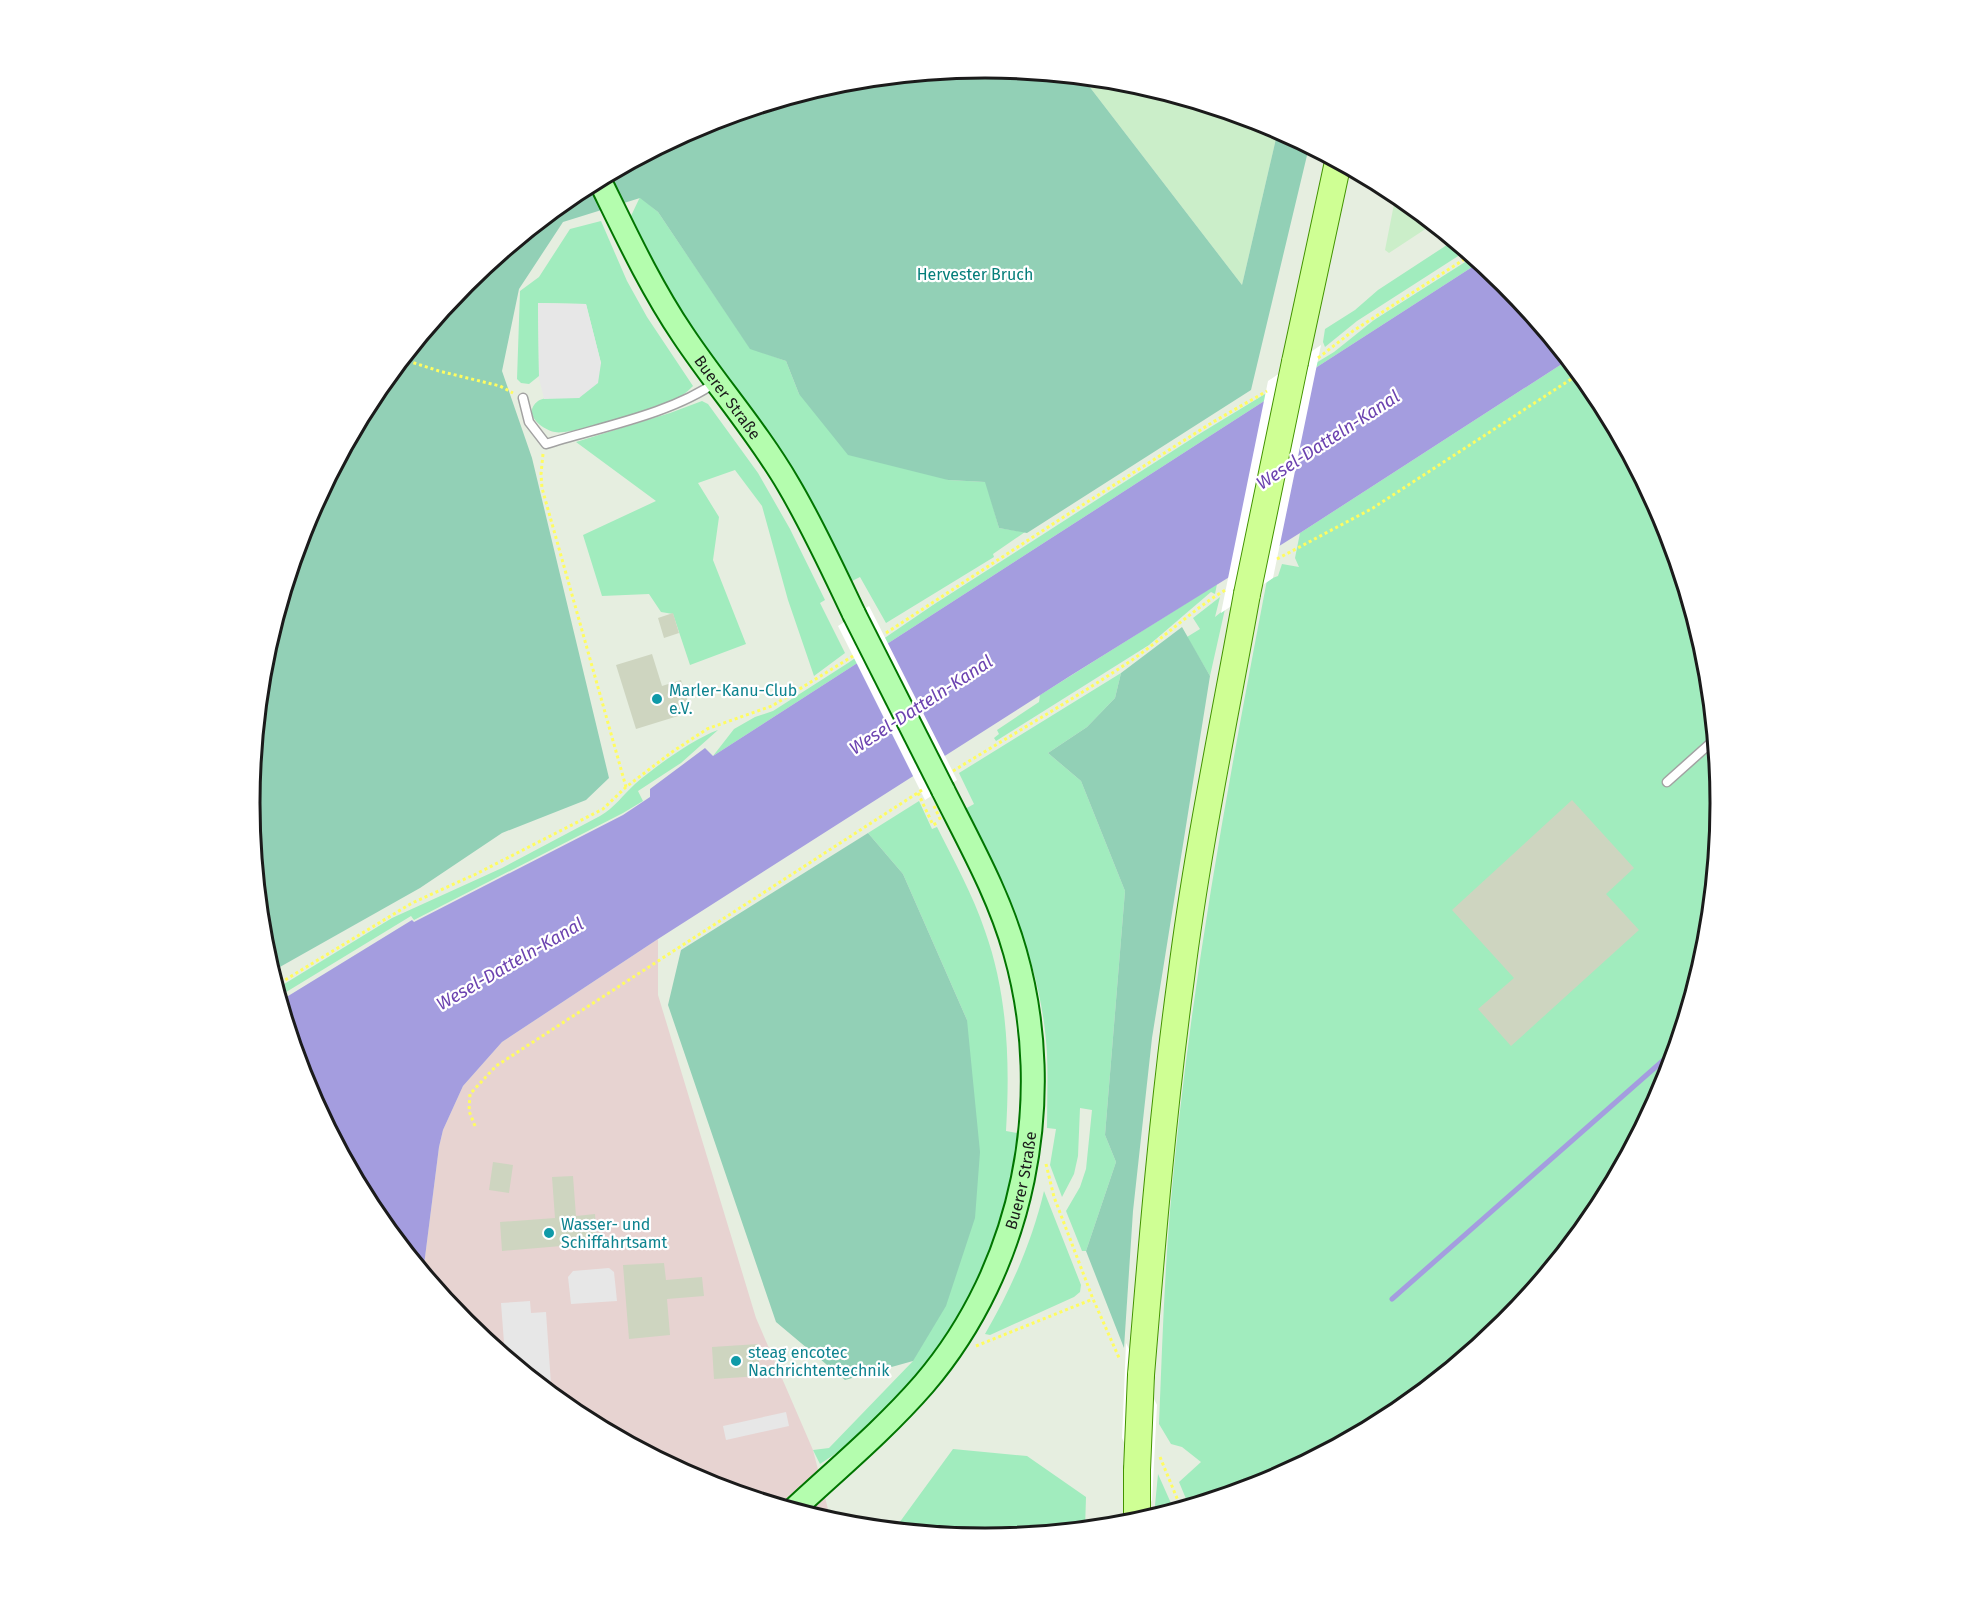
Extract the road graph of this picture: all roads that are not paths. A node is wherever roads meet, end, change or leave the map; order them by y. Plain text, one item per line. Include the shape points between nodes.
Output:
1 (1337, 170) edge
2 (603, 187) edge
3 (716, 381) junction
4 (522, 398) road end
5 (1707, 746) edge
6 (1667, 782) dead end
7 (800, 1504) edge
8 (1137, 1511) edge

1 - 8 main road, bridge via 1306,361 1239,590 1181,976 1159,1156 1141,1375
2 - 3 street, Buerer Straße via 656,292
3 - 4 lane via 675,405 546,444 529,422
3 - 7 street, Buerer Straße, bridge via 789,485 940,784 999,906 1015,953 1030,1025 1030,1130 1022,1183 1009,1230 975,1312 925,1383
5 - 6 lane

